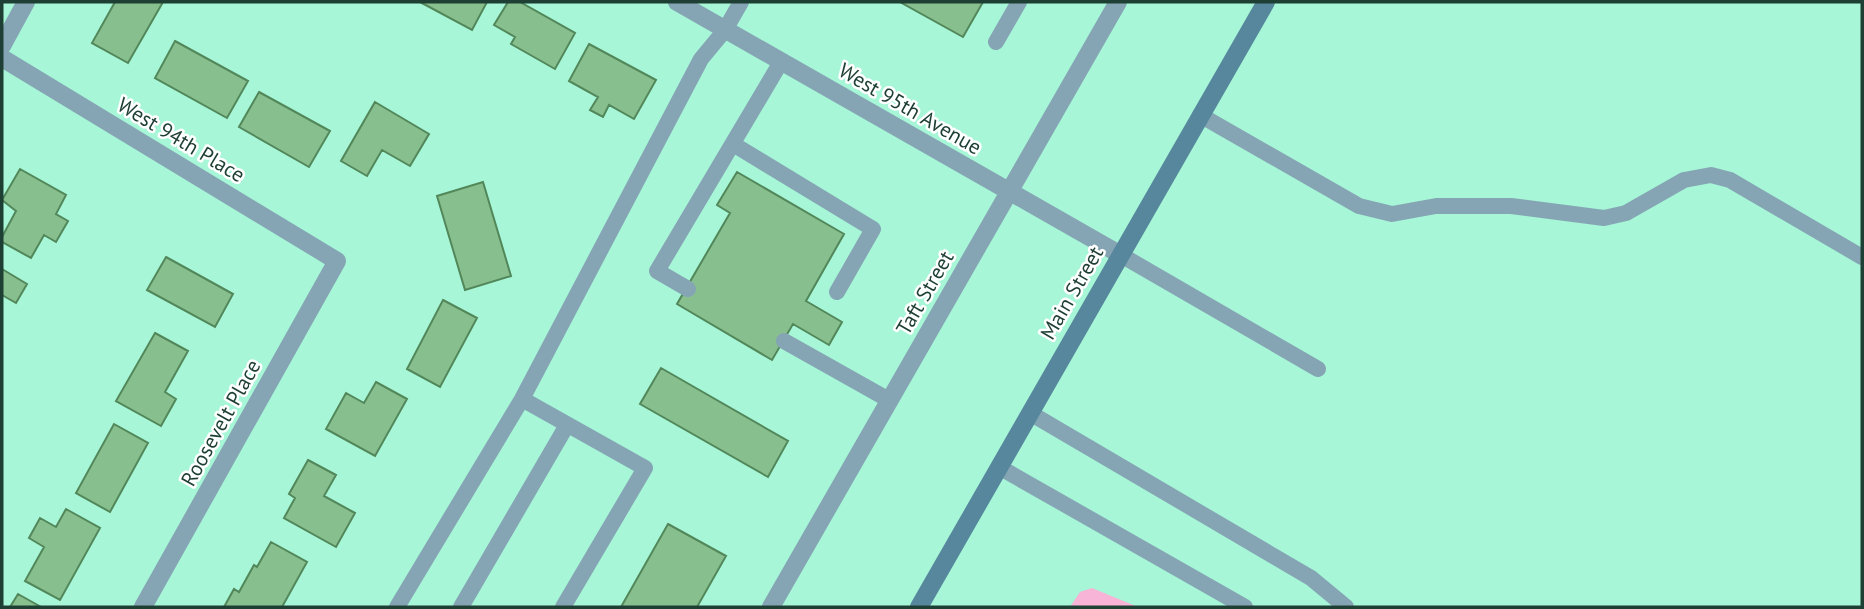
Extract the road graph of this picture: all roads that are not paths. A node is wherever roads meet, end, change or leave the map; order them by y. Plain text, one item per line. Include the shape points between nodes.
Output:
1 (26, 2) edge
2 (677, 2) edge
3 (741, 2) edge
4 (1018, 2) edge
5 (1118, 2) edge
6 (1266, 2) edge
7 (724, 30) junction
8 (996, 42) dead end
9 (2, 46) edge
10 (2, 58) edge
11 (781, 62) junction
12 (1200, 116) junction
13 (733, 144) junction
14 (1009, 191) junction
15 (1121, 255) junction
16 (1862, 257) edge
17 (338, 261) joint
18 (688, 289) dead end
19 (837, 292) dead end
20 (784, 341) dead end
21 (1318, 369) dead end
22 (522, 400) junction
23 (889, 400) junction
24 (1030, 413) junction
25 (567, 425) junction
26 (999, 467) junction
27 (143, 607) edge
28 (397, 607) edge
29 (461, 607) edge
30 (563, 607) edge
31 (771, 607) edge
32 (919, 607) edge
33 (1245, 607) edge
34 (1346, 607) edge

1 - 9 street
2 - 7 street, West 95th Avenue
3 - 7 lane
4 - 8 lane
5 - 14 street, Taft Street
6 - 12 main road, Main Street
7 - 11 street, West 95th Avenue
7 - 22 lane via 701,59
10 - 17 street, West 94th Place
11 - 13 lane
11 - 14 street, West 95th Avenue
12 - 15 main road, Main Street
12 - 16 lane via 1359,206 1392,214 1436,206 1511,206 1604,218 1626,213 1684,180 1712,175 1730,180
13 - 18 lane via 657,271
13 - 19 lane via 873,229
14 - 15 street, West 95th Avenue
14 - 23 street, Taft Street
15 - 21 lane
15 - 24 main road, Main Street
17 - 27 street, Roosevelt Place
20 - 23 lane
22 - 25 lane
22 - 28 lane
23 - 31 street, Taft Street
24 - 26 main road, Main Street
24 - 34 lane via 1311,578
25 - 29 lane
25 - 30 lane via 645,468
26 - 32 main road, Main Street
26 - 33 lane

